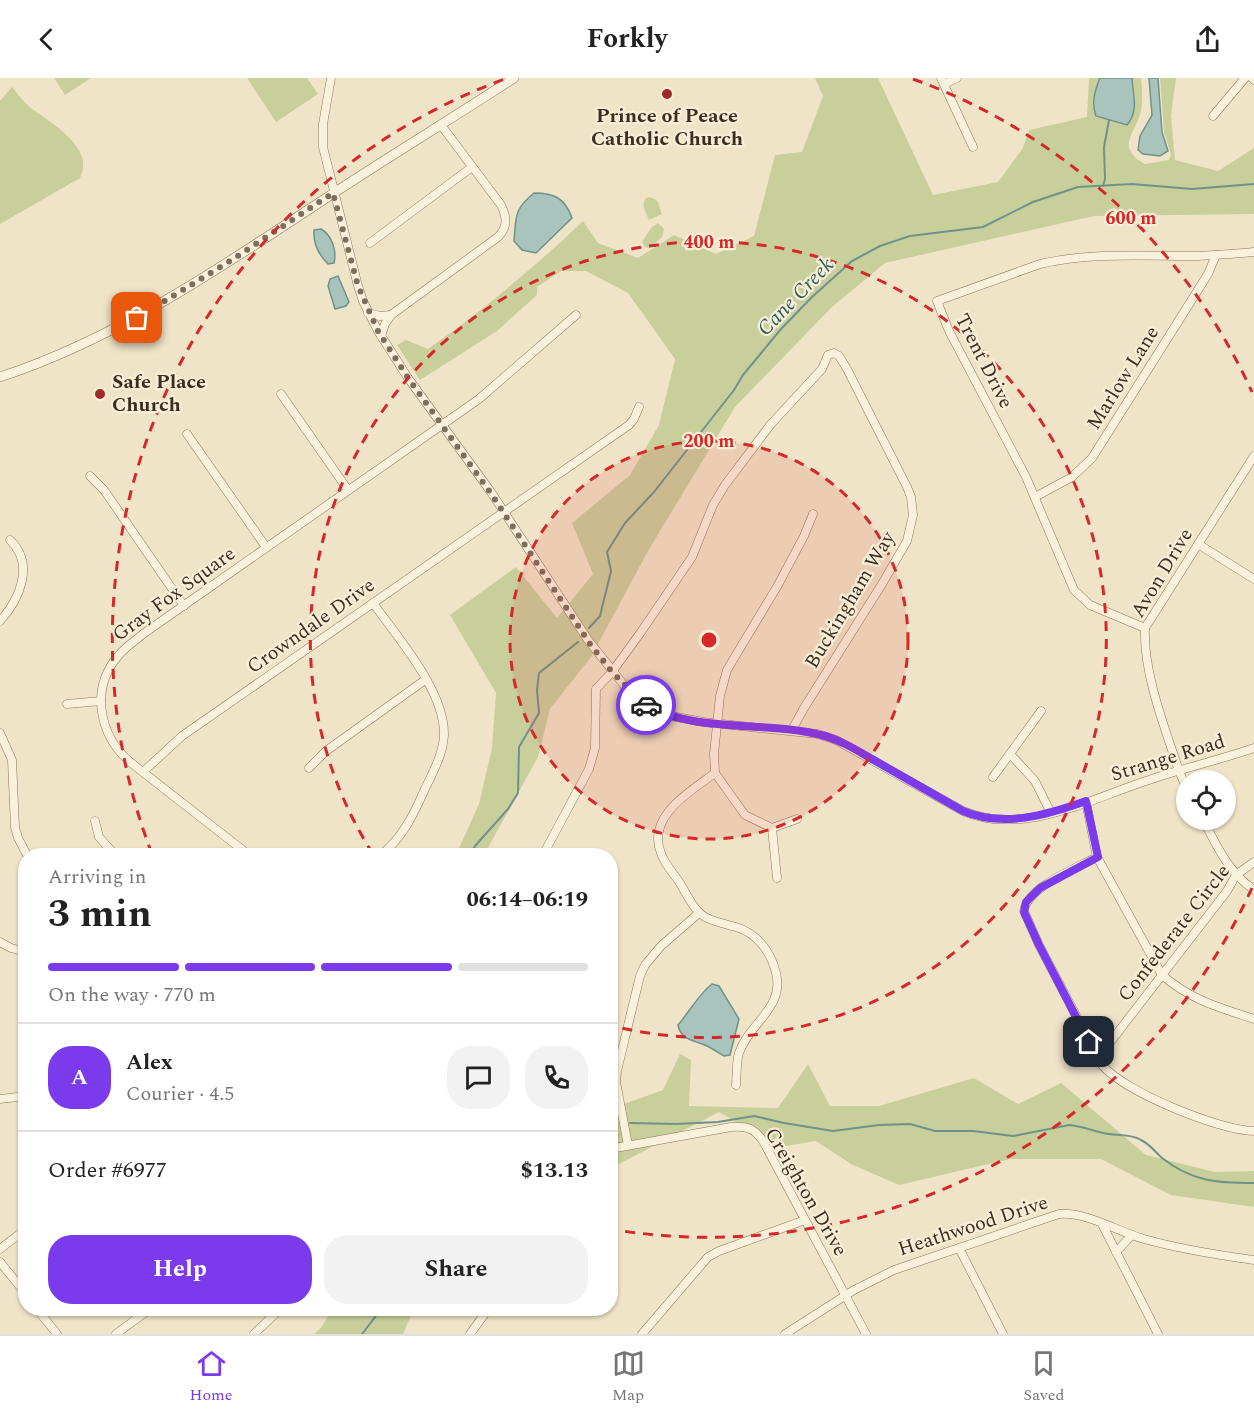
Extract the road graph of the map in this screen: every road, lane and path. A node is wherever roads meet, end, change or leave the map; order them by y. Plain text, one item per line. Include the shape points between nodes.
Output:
1 (331, 78) edge
2 (514, 78) edge
3 (957, 78) edge
4 (1245, 78) edge
5 (942, 81) edge
6 (1213, 116) dead end
7 (441, 125) junction
8 (973, 147) dead end
9 (472, 167) junction
10 (333, 193) junction
11 (370, 243) dead end
12 (1254, 252) edge
13 (1216, 255) junction
14 (368, 313) junction
15 (391, 315) junction
16 (576, 315) dead end
17 (381, 336) junction
18 (0, 377) edge
19 (280, 394) dead end
20 (639, 407) dead end
21 (442, 425) junction
22 (187, 434) dead end
23 (1254, 456) edge
24 (90, 476) dead end
25 (348, 490) junction
26 (1035, 497) junction
27 (503, 512) junction
28 (813, 514) dead end
29 (10, 540) dead end
30 (1198, 544) junction
31 (266, 547) junction
32 (1254, 579) edge
33 (373, 603) junction
34 (184, 606) junction
35 (0, 621) edge
36 (1145, 628) junction
37 (612, 672) junction
38 (425, 680) junction
39 (101, 701) junction
40 (67, 704) dead end
41 (1041, 711) dead end
42 (718, 723) junction
43 (792, 730) junction
44 (0, 733) edge
45 (1254, 748) edge
46 (1010, 754) junction
47 (309, 768) dead end
48 (1179, 770) edge
49 (1182, 770) edge
50 (142, 772) junction
51 (1176, 772) edge
52 (715, 773) junction
53 (993, 777) dead end
54 (1086, 801) junction
55 (1050, 813) junction
56 (797, 819) dead end
57 (95, 821) dead end
58 (772, 828) junction
59 (1209, 830) edge
60 (23, 848) edge
61 (109, 848) edge
62 (233, 848) edge
63 (388, 848) edge
64 (547, 848) edge
65 (1098, 857) junction
66 (1254, 862) edge
67 (1236, 875) junction
68 (777, 878) dead end
69 (1254, 890) edge
70 (699, 912) junction
71 (0, 942) edge
72 (18, 950) edge
73 (1162, 975) junction
74 (1254, 1019) edge
75 (1098, 1058) junction
76 (618, 1063) edge
77 (736, 1085) dead end
78 (618, 1092) edge
79 (18, 1097) edge
80 (0, 1099) edge
81 (1254, 1131) edge
82 (628, 1145) junction
83 (618, 1147) edge
84 (805, 1220) junction
85 (1102, 1224) junction
86 (18, 1235) edge
87 (1132, 1235) junction
88 (959, 1248) junction
89 (0, 1249) edge
90 (1116, 1252) junction
91 (1254, 1260) edge
92 (0, 1262) edge
93 (18, 1284) edge
94 (845, 1296) junction
95 (42, 1316) edge
96 (140, 1316) edge
97 (273, 1316) edge
98 (483, 1316) edge
99 (57, 1334) edge
100 (116, 1334) edge
101 (254, 1334) edge
102 (470, 1334) edge
103 (642, 1334) edge
104 (785, 1334) edge
105 (866, 1334) edge
106 (1003, 1334) edge
107 (1158, 1334) edge

1 - 10 street, Strange Road via 322,139
2 - 7 street
3 - 5 street
4 - 6 street
5 - 8 street
7 - 9 street
7 - 10 street
9 - 11 street
9 - 15 street via 505,213 502,232
10 - 14 street, Strange Road
10 - 18 street via 137,318 70,351
12 - 13 street, Trent Drive
13 - 26 street, Marlow Lane via 1208,274 1092,458 1072,477
13 - 26 street, Trent Drive via 1055,261 937,301
14 - 15 street
14 - 17 street, Strange Road
15 - 17 street
16 - 21 street, Gray Fox Square
17 - 21 street, Strange Road
19 - 25 street
20 - 27 street, Crowndale Drive via 629,425
21 - 25 street, Gray Fox Square
21 - 27 street, Strange Road
22 - 31 street
23 - 30 street, Avon Drive
24 - 34 street via 104,490
25 - 31 street, Gray Fox Square
26 - 36 street, Trent Drive via 1079,596 1096,608
27 - 33 street, Crowndale Drive
27 - 37 street, Strange Road
28 - 42 street via 778,585 727,670 720,690
29 - 35 street via 21,558 23,581
30 - 32 street
30 - 36 street, Avon Drive
31 - 34 street, Gray Fox Square
33 - 38 street
33 - 50 street, Crowndale Drive via 182,736
34 - 39 street, Gray Fox Square via 118,655 105,680
36 - 48 street, Avon Drive via 1148,668
37 - 42 street, Strange Road via 635,696 657,711
37 - 43 street, Buckingham Way via 692,557 724,485 771,424 822,369 828,355 834,353 847,369 907,487 913,515 897,561
37 - 64 street via 596,689 595,748 589,769
38 - 47 street via 326,751
38 - 63 street via 441,713 442,745 414,814
39 - 40 street
39 - 50 street, Gray Fox Square via 102,720 111,739
41 - 46 street
42 - 43 street, Strange Road
42 - 52 street
43 - 55 street, Strange Road via 836,740 972,815 1012,819
44 - 60 street via 12,760 15,827
45 - 49 street, Strange Road
46 - 53 street
46 - 55 street via 1035,781
50 - 62 street, Gray Fox Square
51 - 54 street, Strange Road
52 - 58 street via 745,815
52 - 70 street via 674,804 658,831 661,855
54 - 55 street, Strange Road
54 - 65 street
56 - 58 street
57 - 61 street via 99,837
58 - 68 street
59 - 67 street
65 - 73 street
65 - 75 street via 1040,888 1026,902 1024,912
66 - 67 street, Confederate Circle
67 - 69 street
67 - 73 street, Confederate Circle
70 - 76 street via 652,955 640,976
70 - 77 street via 758,939 777,974 778,993 740,1052
71 - 72 street
73 - 74 street via 1195,998
73 - 75 street, Confederate Circle
75 - 81 street via 1111,1074 1154,1098 1199,1117
78 - 82 street
79 - 80 street
82 - 83 street, Creighton Drive
82 - 84 street, Creighton Drive via 750,1127 763,1141
84 - 94 street, Creighton Drive
84 - 103 street via 708,1257
85 - 87 street, Heathwood Drive
85 - 88 street, Heathwood Drive via 1078,1215 1059,1215
85 - 90 street
86 - 89 street
87 - 90 street
87 - 91 street, Heathwood Drive
88 - 94 street, Heathwood Drive via 894,1270
88 - 106 street
90 - 107 street
92 - 93 street
94 - 104 street, Heathwood Drive
94 - 105 street, Creighton Drive
95 - 99 street
96 - 100 street
97 - 101 street
98 - 102 street

